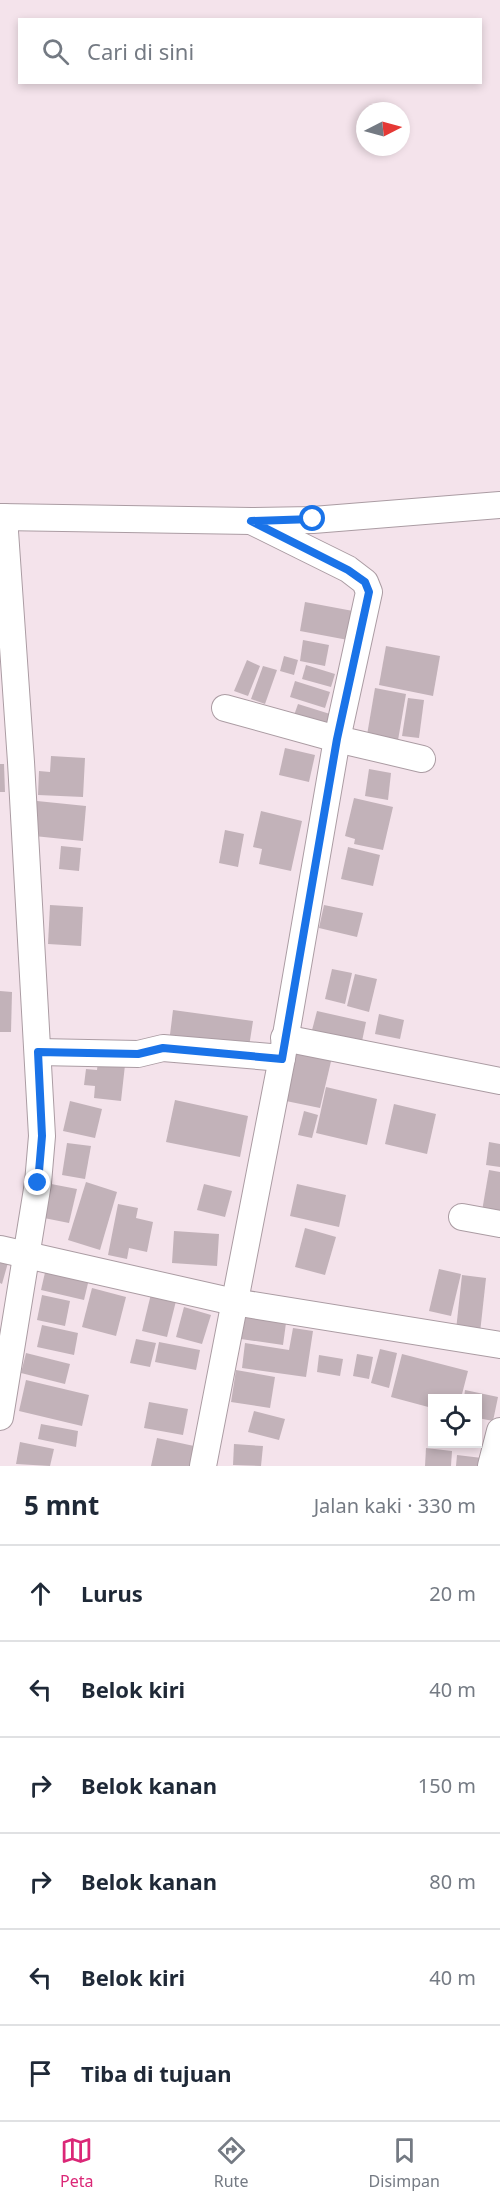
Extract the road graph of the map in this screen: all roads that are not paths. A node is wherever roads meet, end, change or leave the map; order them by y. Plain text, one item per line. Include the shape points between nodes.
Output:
1 (500, 505) edge
2 (2, 517) edge
3 (251, 521) junction
4 (225, 708) dead end
5 (337, 739) junction
6 (422, 759) dead end
7 (283, 1048) junction
8 (38, 1052) junction
9 (500, 1082) edge
10 (462, 1216) dead end
11 (500, 1224) edge
12 (0, 1250) edge
13 (26, 1256) junction
14 (234, 1302) junction
15 (500, 1345) edge
16 (0, 1417) edge
17 (500, 1431) edge
18 (203, 1466) edge
19 (491, 1466) edge

1 - 3 street
2 - 3 street
2 - 8 street
3 - 5 street via 348,570 365,582 369,592
4 - 5 street
5 - 6 street
5 - 7 street
7 - 8 street via 163,1048 138,1054
7 - 9 street
7 - 14 street
8 - 13 street via 42,1136
10 - 11 street
12 - 13 street
13 - 14 street
13 - 16 street
14 - 15 street
14 - 18 street
17 - 19 street

